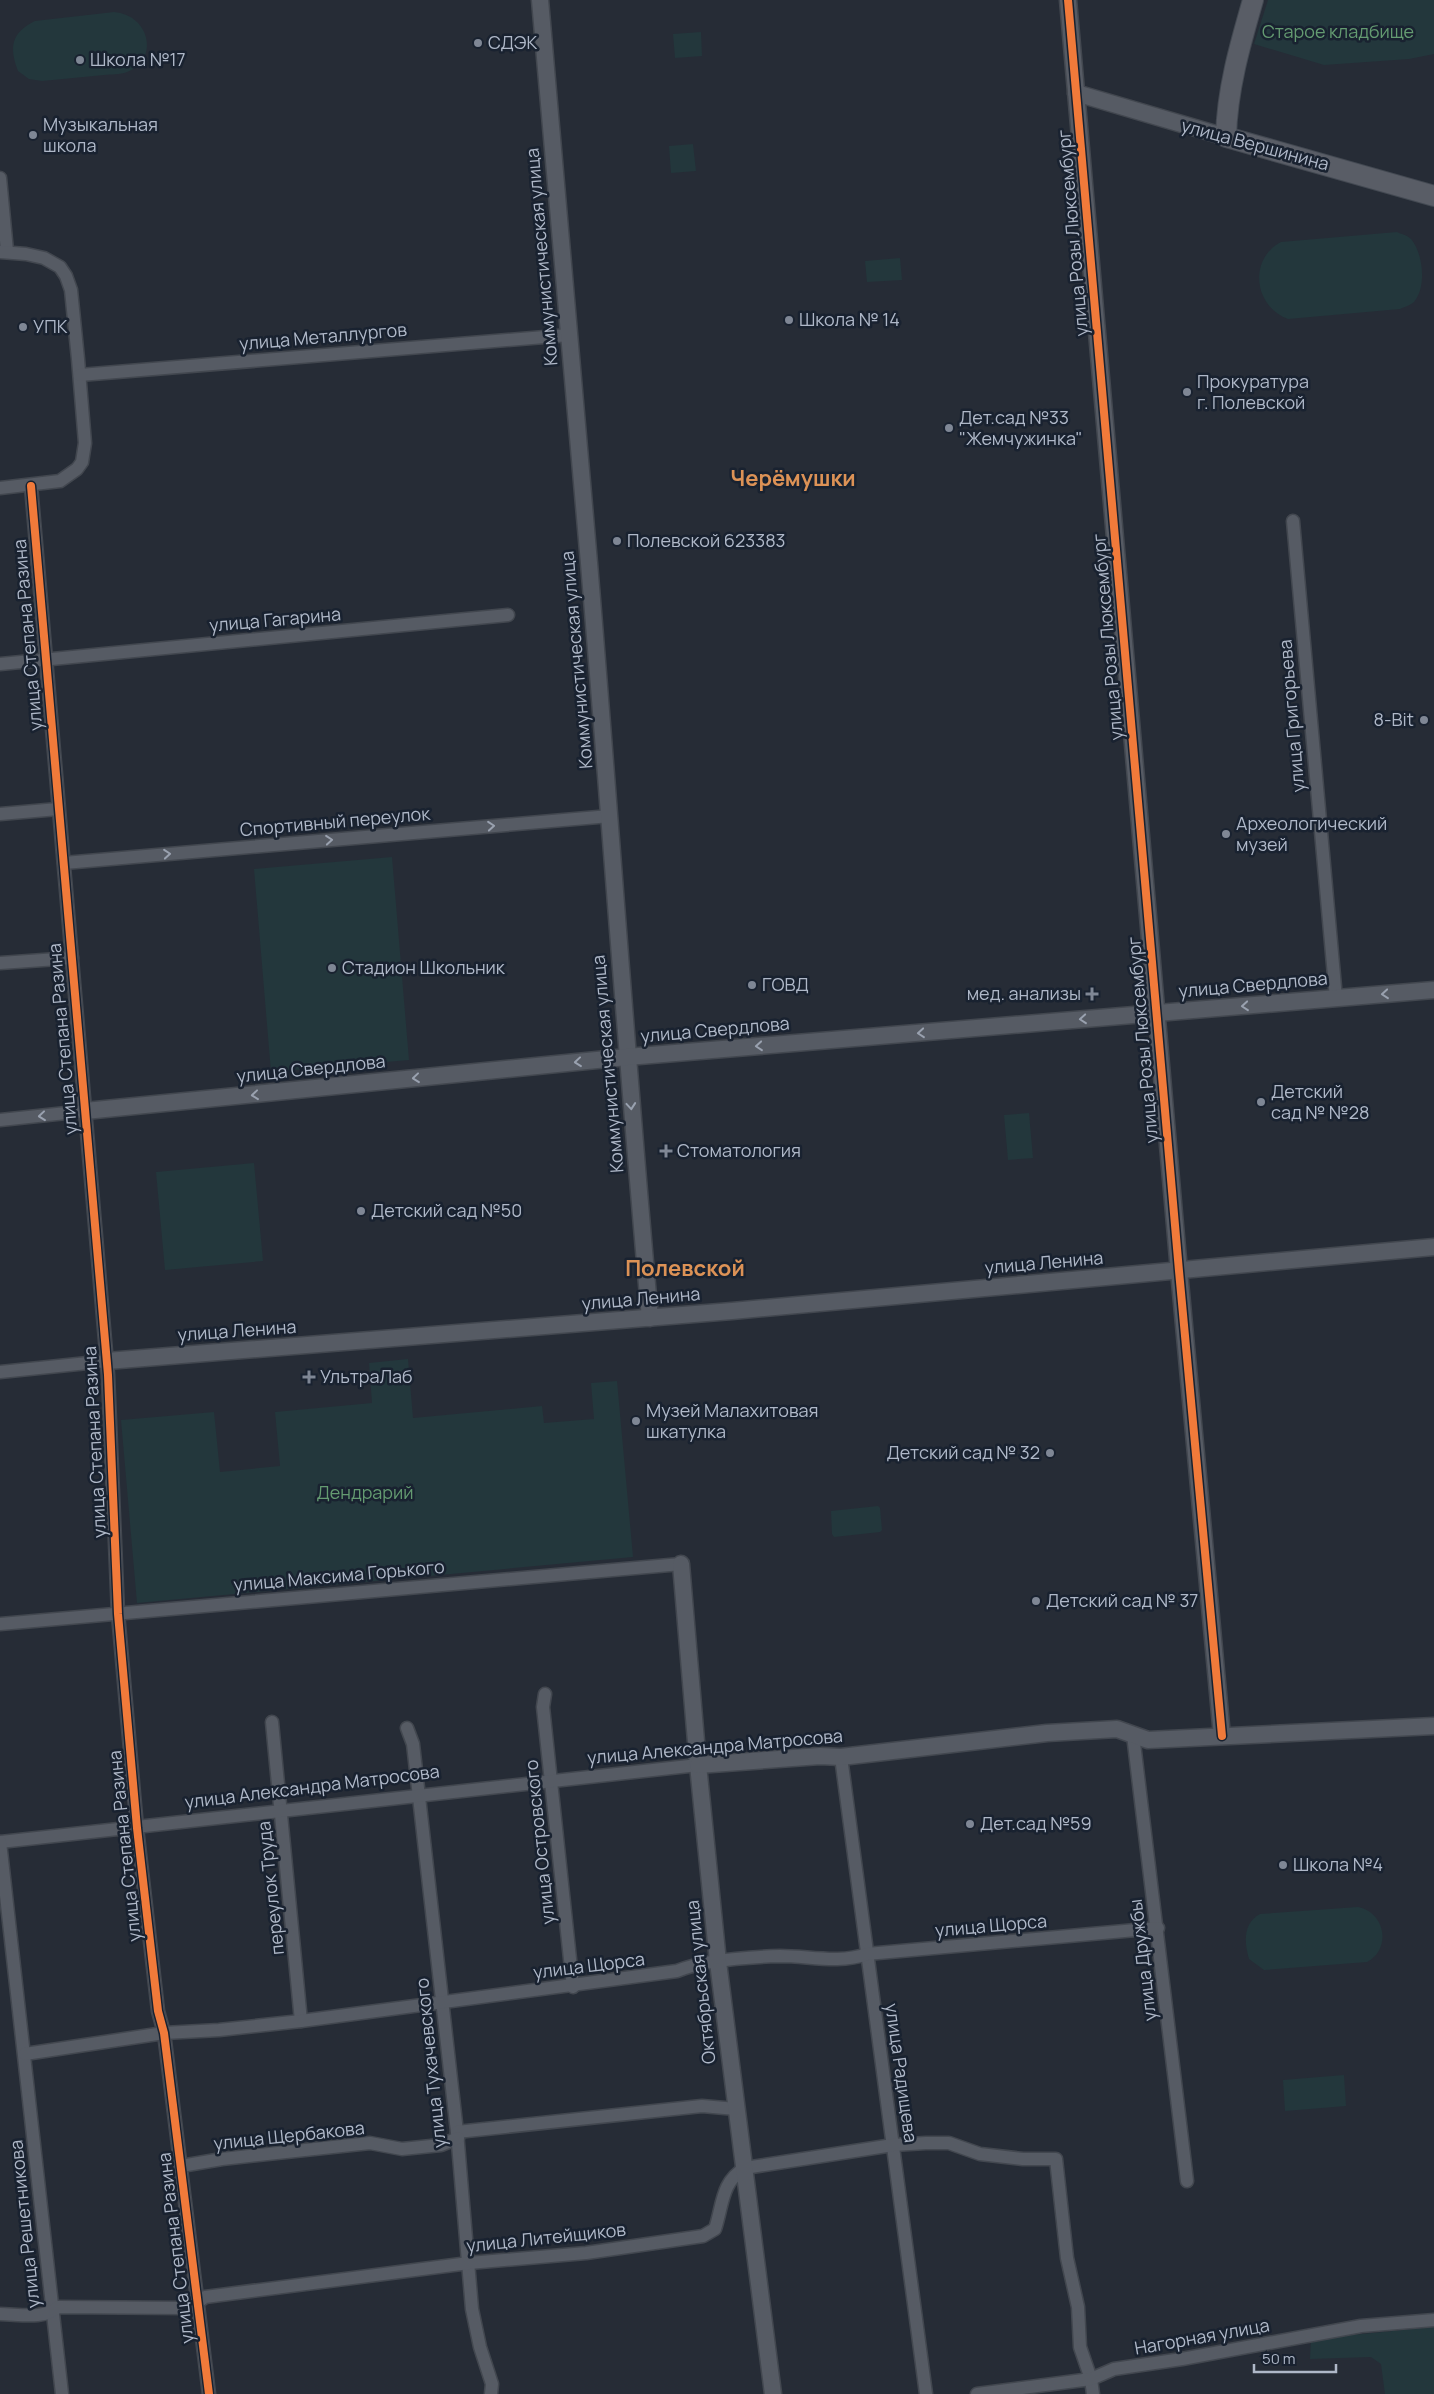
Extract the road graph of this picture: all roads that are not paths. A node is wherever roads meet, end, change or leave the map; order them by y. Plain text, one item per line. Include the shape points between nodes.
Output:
1 (540, 0) edge
2 (1068, 0) edge
3 (1253, 0) edge
4 (1076, 93) junction
5 (1226, 137) junction
6 (0, 178) edge
7 (1434, 196) edge
8 (4, 252) edge
9 (569, 335) junction
10 (80, 375) junction
11 (30, 486) junction
12 (0, 488) edge
13 (1293, 521) dead end
14 (508, 615) dead end
15 (46, 660) junction
16 (0, 664) edge
17 (58, 809) junction
18 (0, 814) edge
19 (610, 816) junction
20 (64, 863) junction
21 (72, 958) junction
22 (0, 963) edge
23 (1434, 990) edge
24 (1336, 998) junction
25 (1156, 1013) junction
26 (626, 1057) junction
27 (85, 1111) junction
28 (0, 1120) edge
29 (1434, 1247) edge
30 (1179, 1271) junction
31 (650, 1318) junction
32 (106, 1362) junction
33 (0, 1372) edge
34 (680, 1564) joint
35 (118, 1614) junction
36 (0, 1624) edge
37 (545, 1694) dead end
38 (272, 1722) dead end
39 (1434, 1726) edge
40 (407, 1728) dead end
41 (1133, 1735) junction
42 (1222, 1736) junction
43 (841, 1757) junction
44 (698, 1765) junction
45 (550, 1781) junction
46 (418, 1794) junction
47 (281, 1810) junction
48 (137, 1828) junction
49 (0, 1842) edge
50 (1158, 1928) junction
51 (867, 1954) junction
52 (718, 1962) junction
53 (573, 1987) junction
54 (442, 2001) junction
55 (301, 2021) junction
56 (164, 2034) junction
57 (25, 2054) junction
58 (736, 2109) junction
59 (458, 2135) junction
60 (893, 2145) junction
61 (182, 2166) junction
62 (745, 2168) junction
63 (1187, 2181) dead end
64 (469, 2263) junction
65 (198, 2302) junction
66 (52, 2312) junction
67 (0, 2314) edge
68 (1434, 2320) edge
69 (1091, 2379) junction
70 (62, 2394) edge
71 (209, 2394) edge
72 (491, 2394) edge
73 (773, 2394) edge
74 (926, 2394) edge
75 (977, 2394) edge
76 (1093, 2394) edge

1 - 9 street, Коммунистическая улица
2 - 4 street, улица Розы Люксембург
3 - 5 main road via 1234,73
4 - 5 street, улица Вершинина
4 - 25 street, улица Розы Люксембург
5 - 7 main road, улица Вершинина
6 - 8 street
8 - 10 street via 38,256 64,271 71,290
9 - 10 street, улица Металлургов
9 - 19 street, Коммунистическая улица
10 - 11 street via 82,462 60,481
11 - 12 street
11 - 15 street, улица Степана Разина
13 - 24 street, улица Григорьева
14 - 15 street, улица Гагарина
15 - 16 street, улица Гагарина
15 - 17 street, улица Степана Разина
17 - 18 street
17 - 20 street, улица Степана Разина
20 -> 19 street, Спортивный переулок
19 - 26 street, Коммунистическая улица
20 - 21 street, улица Степана Разина
21 - 22 street
21 - 27 street, улица Степана Разина
23 -> 24 street, улица Свердлова
24 -> 25 street, улица Свердлова
25 -> 26 street, улица Свердлова
25 - 30 street, улица Розы Люксембург
26 -> 27 street, улица Свердлова
26 -> 31 street, Коммунистическая улица
27 -> 28 street, улица Свердлова
27 - 32 street, улица Степана Разина
29 - 30 street, улица Ленина
30 - 31 street, улица Ленина
30 - 42 street, улица Розы Люксембург
31 - 32 street, улица Ленина
32 - 33 street, улица Ленина
32 - 35 street, улица Степана Разина
34 - 35 street, улица Максима Горького
34 - 44 street, Октябрьская улица
35 - 36 street, улица Максима Горького
35 - 48 street, улица Степана Разина
37 - 45 street, улица Островского via 543,1707
38 - 47 street, переулок Труда
39 - 42 street, улица Александра Матросова
40 - 46 street, улица Тухачевского via 413,1744
41 - 42 street, улица Александра Матросова via 1148,1740
41 - 43 street, улица Александра Матросова via 1117,1729 1047,1733
41 - 50 street, улица Дружбы
43 - 44 street, улица Александра Матросова
43 - 51 street, улица Радищева
44 - 45 street, улица Александра Матросова
44 - 52 street, Октябрьская улица
45 - 46 street, улица Александра Матросова
45 - 53 street, улица Островского
46 - 47 street, улица Александра Матросова
46 - 54 street, улица Тухачевского
47 - 48 street, улица Александра Матросова
47 - 55 street, переулок Труда
48 - 49 street, улица Александра Матросова
48 - 56 street, улица Степана Разина via 158,2011
49 - 57 street, улица Решетникова
50 - 51 street, улица Щорса
50 - 63 street, улица Дружбы
51 - 52 street, улица Щорса via 853,1959 780,1956
51 - 60 street, улица Радищева
52 - 53 street, улица Щорса via 692,1965 648,1977
52 - 58 street, Октябрьская улица
53 - 54 street, улица Щорса
54 - 55 street, улица Щорса
54 - 59 street, улица Тухачевского
55 - 56 street, улица Щорса
56 - 57 street, улица Щорса
56 - 61 street, улица Степана Разина
57 - 66 street, улица Решетникова
58 - 59 street, улица Щербакова via 702,2106
58 - 62 street, Октябрьская улица
59 - 61 street, улица Щербакова via 441,2144 402,2149 370,2143
59 - 64 street, улица Тухачевского
60 - 62 street
60 - 69 street via 949,2143 980,2154 1056,2159 1067,2258 1078,2307 1080,2347
60 - 74 street, улица Радищева
61 - 65 street, улица Степана Разина
62 - 64 street, улица Литейщиков via 734,2174 725,2188 715,2229 703,2236 586,2253
62 - 73 street, Октябрьская улица
64 - 65 street, улица Литейщиков via 205,2297
64 - 72 street, улица Тухачевского via 472,2309 492,2384
65 - 66 street, улица Литейщиков via 186,2308 58,2307
65 - 71 street, улица Степана Разина
66 - 67 street, улица Литейщиков
66 - 70 street, улица Решетникова
68 - 69 street, Нагорная улица via 1361,2326 1114,2369
69 - 75 street, Нагорная улица
69 - 76 street

